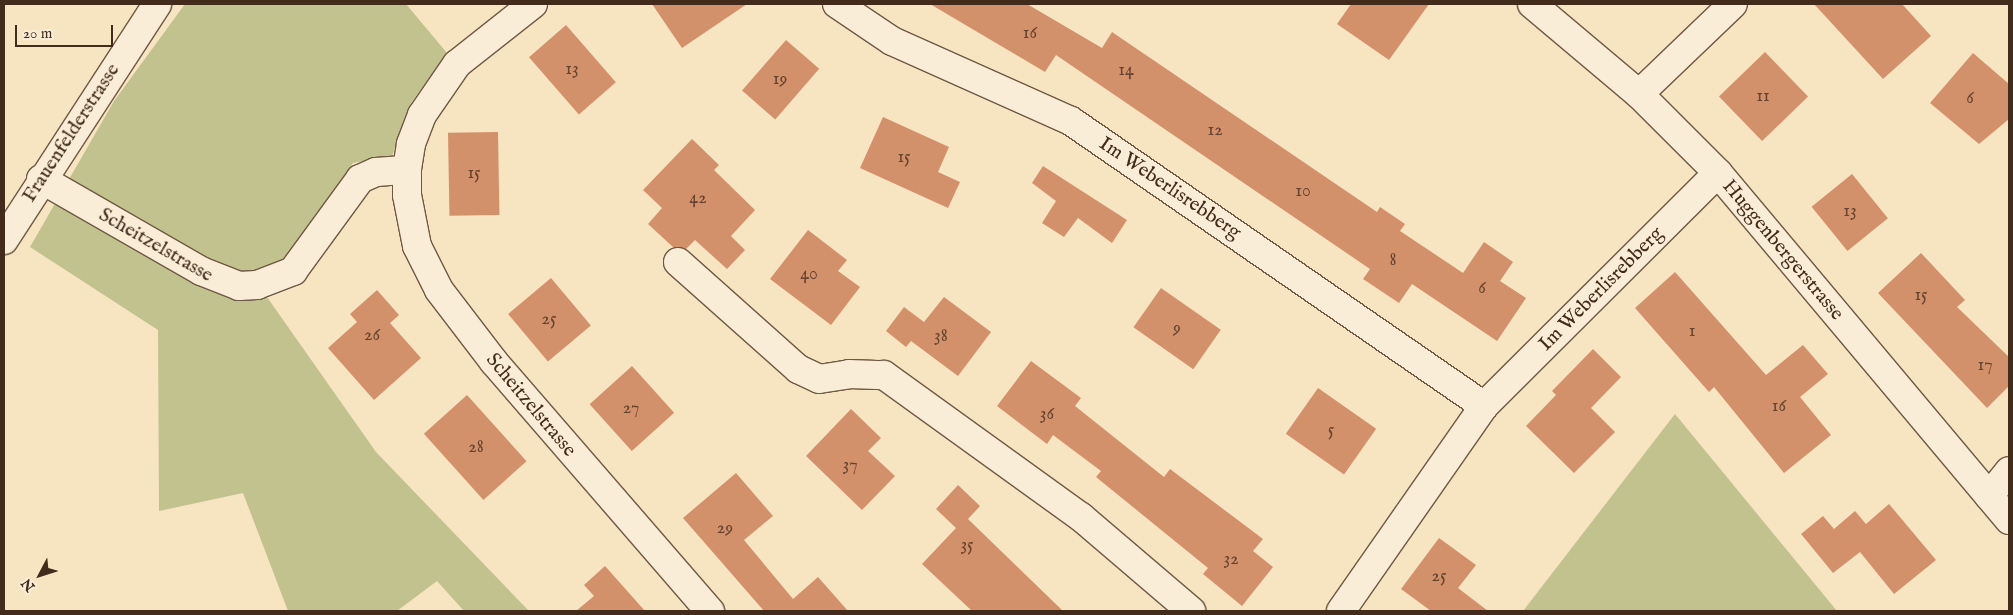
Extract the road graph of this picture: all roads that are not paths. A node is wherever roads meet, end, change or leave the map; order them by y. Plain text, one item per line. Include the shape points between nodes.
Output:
1 (157, 4) edge
2 (533, 4) edge
3 (837, 4) edge
4 (1532, 4) edge
5 (1733, 4) edge
6 (1639, 94) junction
7 (407, 170) junction
8 (1718, 172) junction
9 (41, 179) junction
10 (4, 240) edge
11 (678, 262) dead end
12 (1484, 406) junction
13 (2009, 471) edge
14 (1989, 496) junction
15 (2009, 520) edge
16 (710, 611) edge
17 (1191, 611) edge
18 (1342, 611) edge

1 - 9 street, Frauenfelderstrasse
2 - 7 street, Scheitzelstrasse via 457,64 422,115 411,144
3 - 12 street, Im Weberlisrebberg via 892,40 1071,121
4 - 6 street, Huggenbergerstrasse
5 - 6 street
6 - 8 street, Huggenbergerstrasse
7 - 9 street, Scheitzelstrasse via 376,172 360,179 293,271 257,285 239,286 201,271
7 - 16 street, Scheitzelstrasse via 407,195 416,246 439,290 615,505
8 - 12 street, Im Weberlisrebberg
8 - 14 street, Huggenbergerstrasse
9 - 10 street, Frauenfelderstrasse
11 - 17 street via 798,369 820,379 849,374 884,375 1081,517
12 - 18 street, Im Weberlisrebberg
13 - 14 street
14 - 15 street, Huggenbergerstrasse

